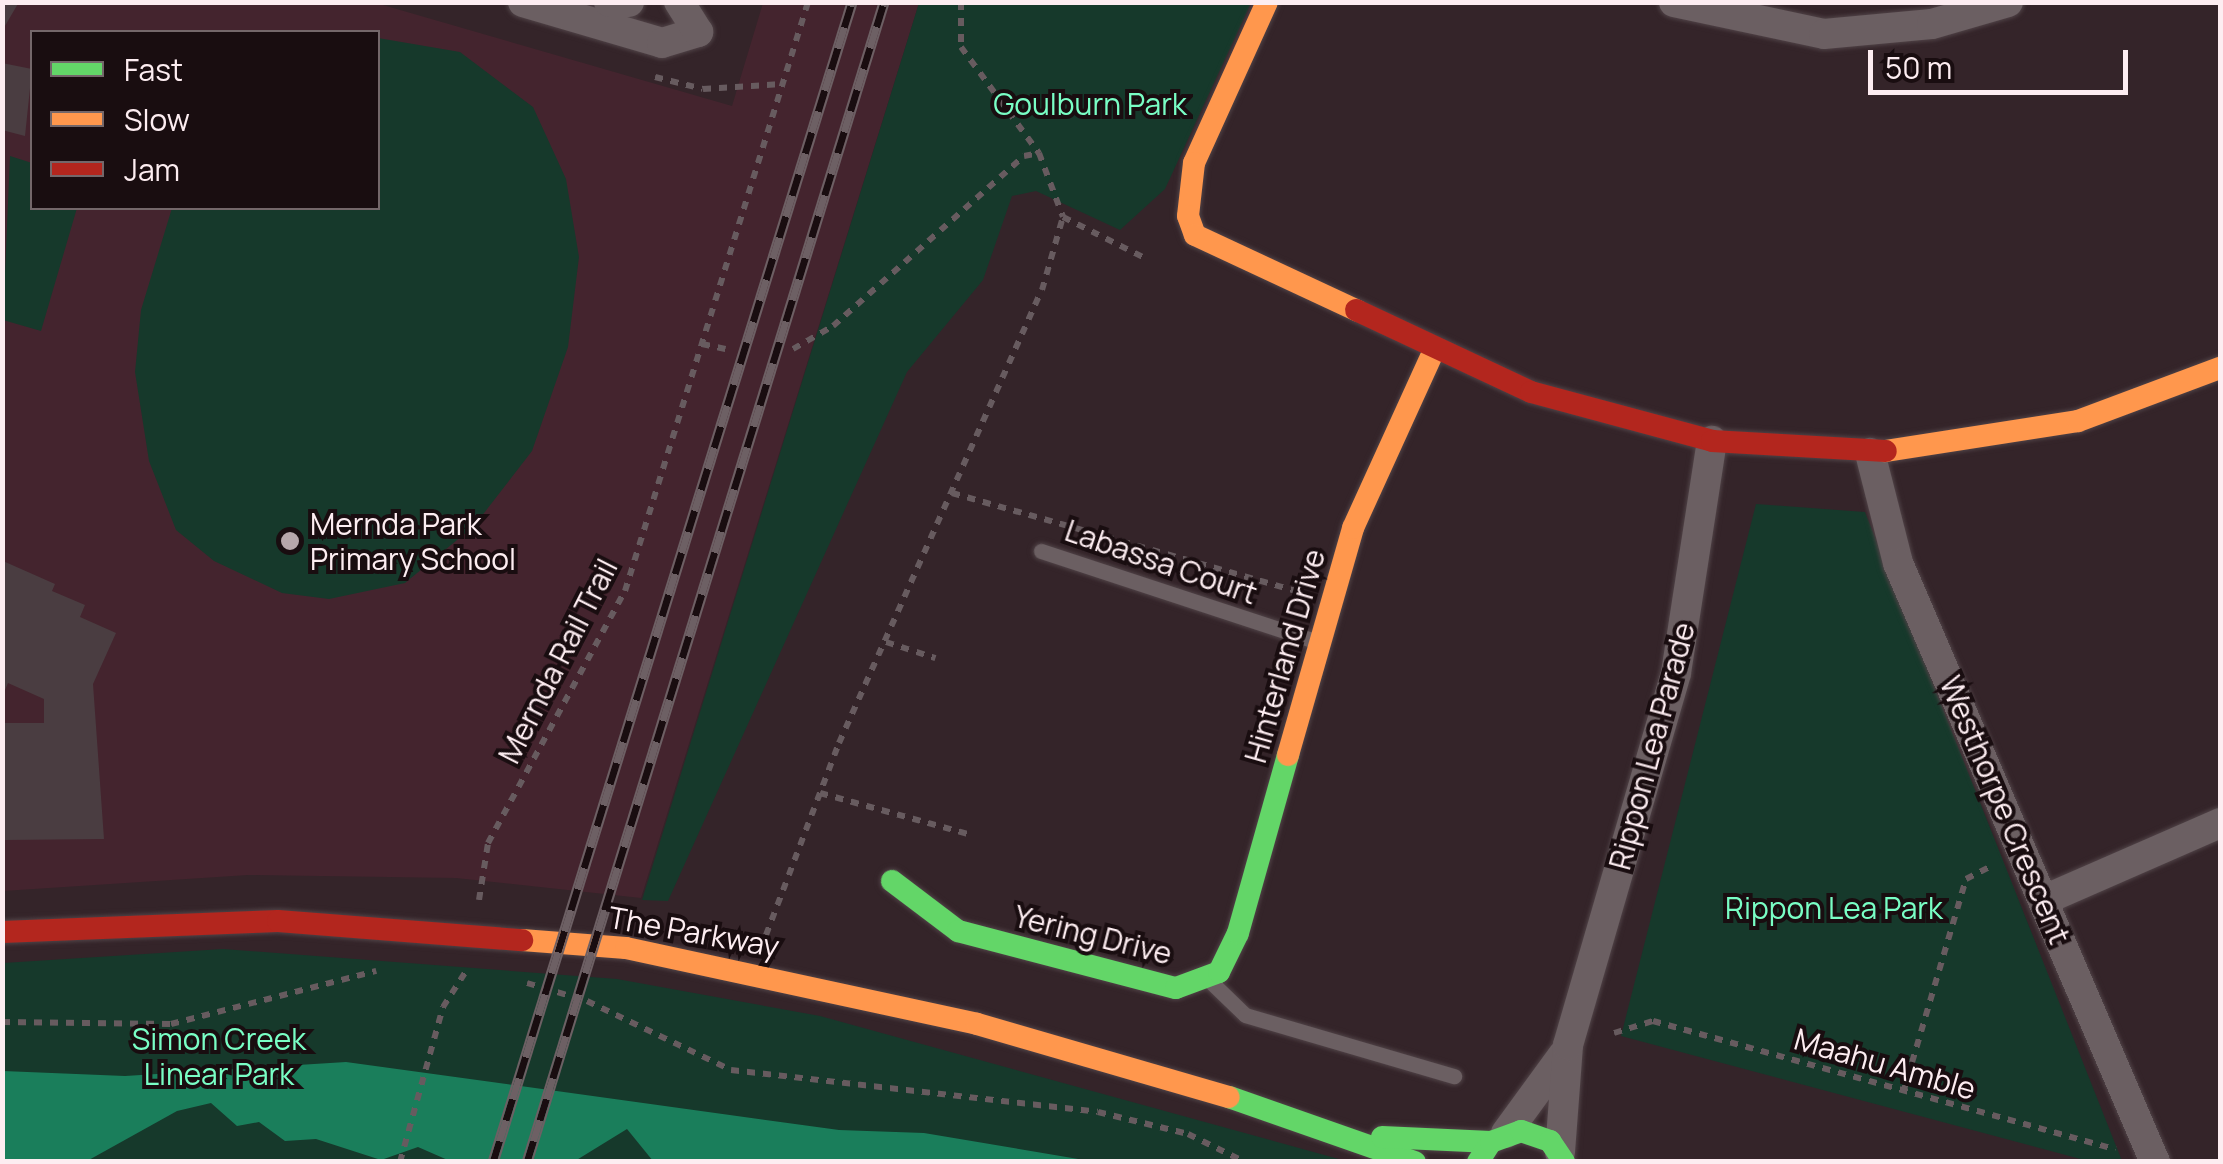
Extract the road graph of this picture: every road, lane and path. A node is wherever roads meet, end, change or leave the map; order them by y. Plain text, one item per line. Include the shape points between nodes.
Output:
1 (523, 2) edge
2 (609, 2) edge
3 (629, 2) edge
4 (680, 2) edge
5 (710, 2) edge
6 (808, 2) edge
7 (960, 2) edge
8 (1266, 2) edge
9 (1674, 2) edge
10 (2008, 2) edge
11 (698, 32) junction
12 (1039, 154) junction
13 (1062, 217) junction
14 (1143, 256) dead end
15 (702, 344) junction
16 (725, 348) dead end
17 (793, 349) dead end
18 (1434, 350) junction
19 (2220, 368) edge
20 (1712, 441) junction
21 (1870, 453) junction
22 (952, 493) junction
23 (1041, 551) dead end
24 (1332, 601) junction
25 (886, 642) junction
26 (1320, 642) junction
27 (935, 658) dead end
28 (820, 793) junction
29 (2220, 823) edge
30 (968, 834) dead end
31 (2022, 851) junction
32 (892, 881) dead end
33 (2044, 900) junction
34 (474, 930) junction
35 (2, 932) edge
36 (766, 935) dead end
37 (395, 971) dead end
38 (448, 975) dead end
39 (465, 977) junction
40 (481, 978) dead end
41 (1208, 980) junction
42 (512, 982) dead end
43 (2, 1022) edge
44 (1614, 1033) dead end
45 (1568, 1046) junction
46 (1454, 1076) dead end
47 (1903, 1093) junction
48 (1355, 1134) junction
49 (1492, 1146) edge
50 (2150, 1150) edge
51 (1564, 1159) edge
52 (400, 1162) edge
53 (1245, 1162) edge
54 (1415, 1162) edge

1 - 11 street via 662,43
2 - 3 street
4 - 11 street
5 - 11 street
6 - 15 path, Mernda Rail Trail
7 - 12 path via 961,46
8 - 18 street via 1194,163 1188,216 1195,235
9 - 10 street via 1824,34 1932,24
12 - 13 path
12 - 17 path via 1010,164 861,302
13 - 14 path
13 - 22 path via 1042,290
15 - 16 path
15 - 34 path, Mernda Rail Trail via 625,591 488,844
18 - 20 street via 1577,408
18 - 24 street, Hinterland Drive via 1359,513
19 - 21 street via 2078,421
20 - 21 street
20 - 45 street, Rippon Lea Parade via 1680,656
21 - 31 street, Westhorpe Crescent via 1898,562
22 - 24 path
22 - 25 path
23 - 26 lane, Labassa Court
24 - 26 street, Hinterland Drive
25 - 27 path
25 - 28 path
26 - 41 street, Hinterland Drive via 1238,933
28 - 30 path
28 - 36 path
29 - 33 street
31 - 33 street, Westhorpe Crescent
31 - 47 path via 1966,878
32 - 41 street, Yering Drive via 958,931 1152,984
33 - 50 street, Westhorpe Crescent
34 - 35 street, The Parkway via 278,921
34 - 39 path, Mernda Rail Trail
34 - 48 street, The Parkway via 859,993
37 - 43 path via 348,974 170,1024
38 - 39 path
39 - 40 path
39 - 52 path, Mernda Rail Trail via 444,1007
41 - 46 lane, Yering Drive via 1245,1015
42 - 53 path via 558,989 730,1070 1098,1112 1188,1134
44 - 47 path, Maahu Amble via 1653,1021
45 - 49 street, Rippon Lea Parade
45 - 51 street, Rippon Lea Parade
47 - 50 path, Maahu Amble via 2104,1151
48 - 49 street, The Parkway
48 - 54 street, The Parkway
49 - 51 street, The Parkway via 1536,1134

